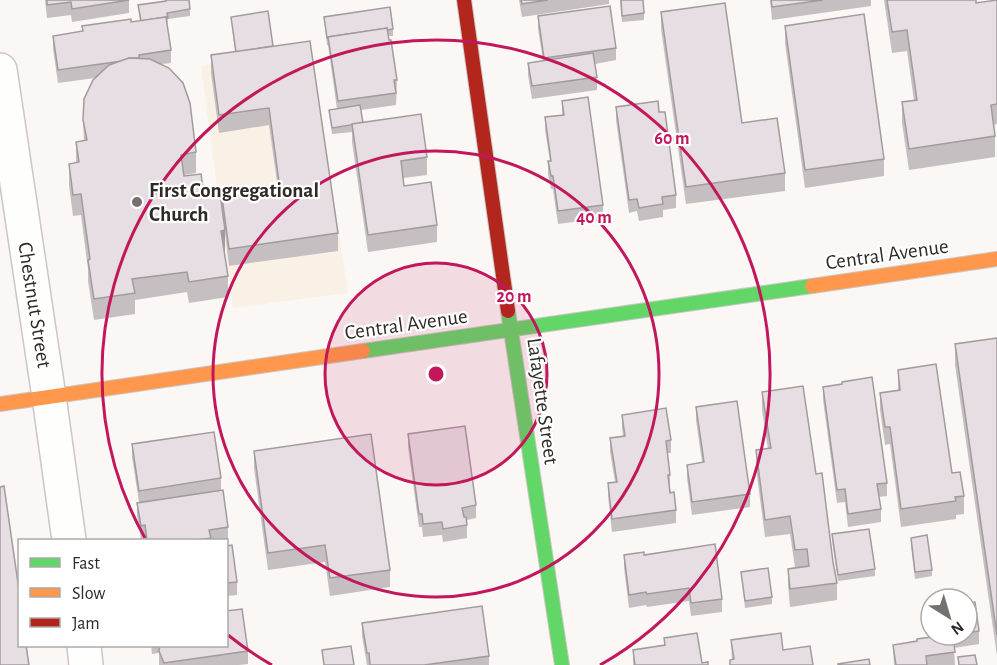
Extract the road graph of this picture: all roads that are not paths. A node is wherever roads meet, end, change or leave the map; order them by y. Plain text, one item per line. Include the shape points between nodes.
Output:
1 (465, 0) edge
2 (0, 70) edge
3 (997, 259) edge
4 (511, 330) junction
5 (49, 397) junction
6 (0, 404) edge
7 (69, 539) edge
8 (84, 647) edge
9 (86, 665) edge
10 (561, 665) edge

1 - 4 street, Lafayette Street
2 - 5 street, Chestnut Street
3 - 4 street, Central Avenue
4 - 5 street, Central Avenue
4 - 10 street, Lafayette Street
5 - 6 street, Central Avenue
5 - 7 street, Chestnut Street
8 - 9 street

